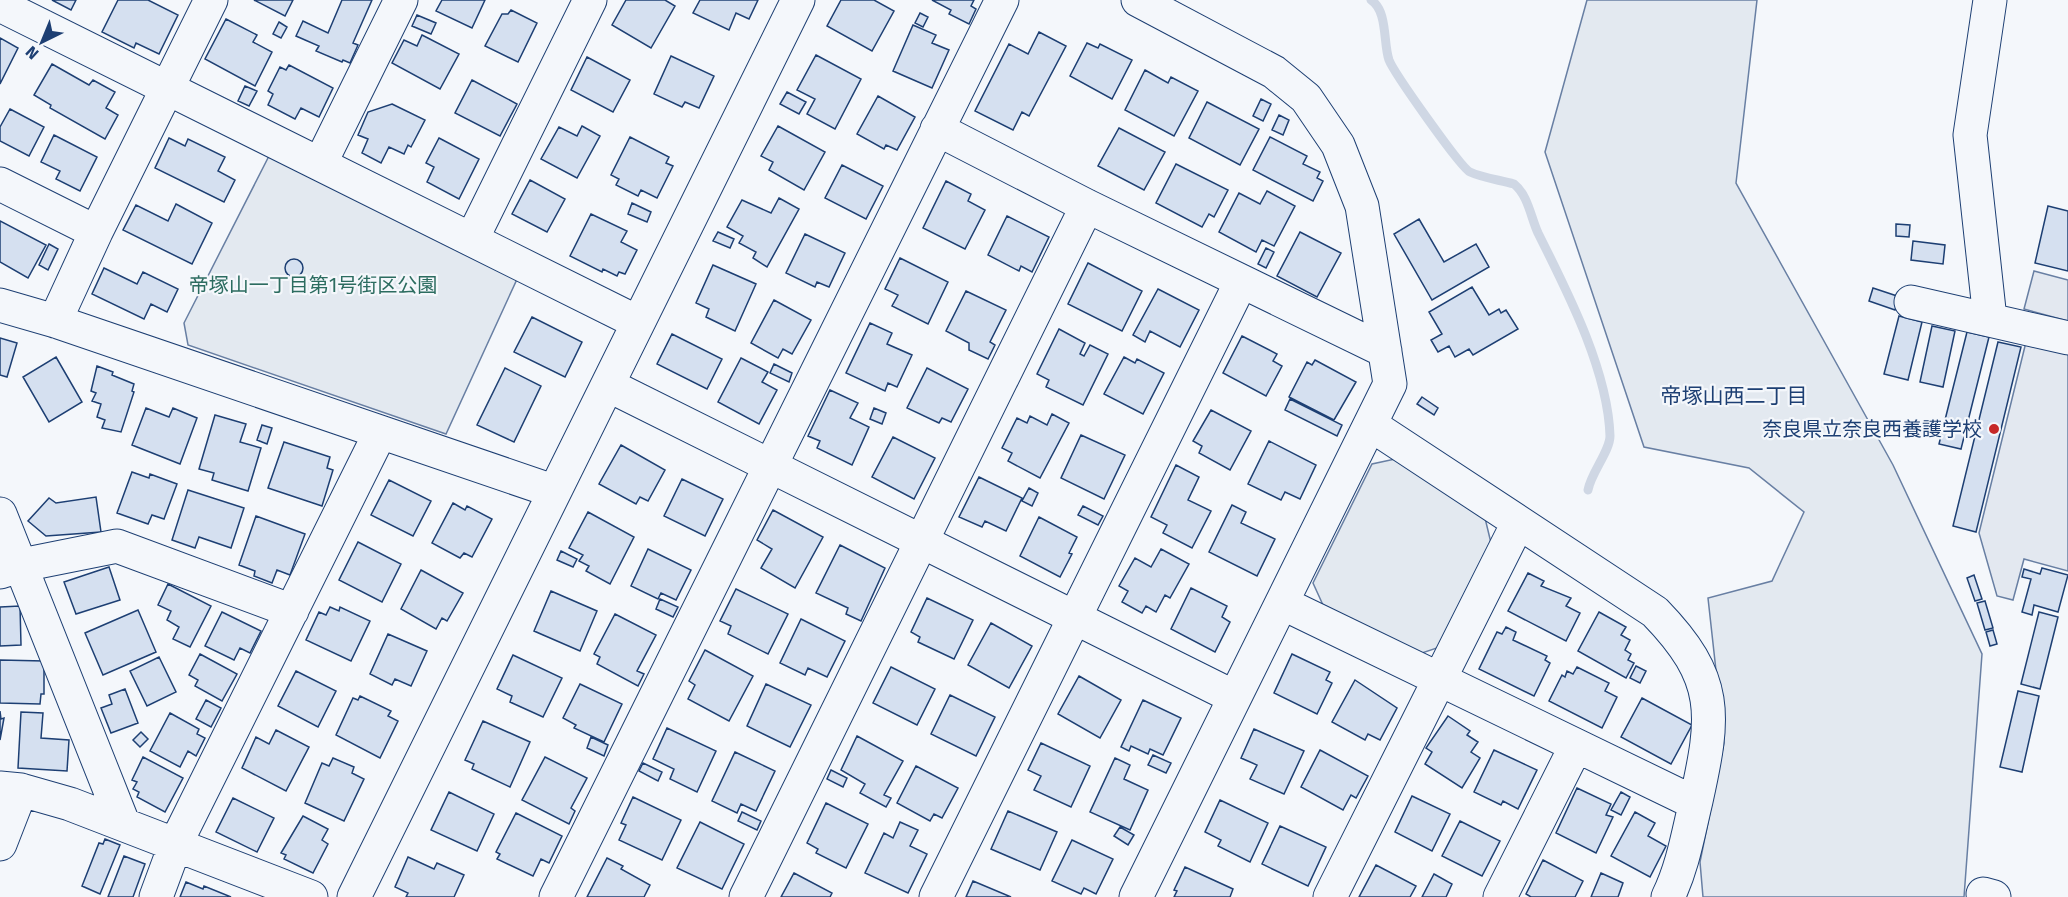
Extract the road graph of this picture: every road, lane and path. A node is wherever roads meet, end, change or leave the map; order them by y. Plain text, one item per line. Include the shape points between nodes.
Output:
1 (211, 0) edge
2 (401, 0) edge
3 (590, 0) edge
4 (798, 0) edge
5 (1002, 0) edge
6 (1138, 0) edge
7 (1990, 0) edge
8 (0, 5) edge
9 (168, 89) junction
10 (937, 129) junction
11 (320, 164) junction
12 (0, 184) edge
13 (1087, 206) junction
14 (96, 232) junction
15 (472, 239) junction
16 (1241, 282) junction
17 (1911, 302) dead end
18 (0, 305) edge
19 (1990, 319) junction
20 (55, 321) junction
21 (637, 322) junction
22 (2068, 338) edge
23 (1385, 351) junction
24 (608, 385) junction
25 (1371, 425) junction
26 (380, 433) junction
27 (771, 466) junction
28 (553, 491) junction
29 (0, 514) edge
30 (1518, 523) junction
31 (921, 541) junction
32 (11, 569) edge
33 (1282, 603) junction
34 (292, 611) junction
35 (1074, 617) junction
36 (1438, 680) junction
37 (1234, 698) junction
38 (1576, 747) junction
39 (10, 789) edge
40 (1695, 803) junction
41 (123, 824) junction
42 (176, 843) junction
43 (0, 844) edge
44 (1675, 892) edge
45 (156, 897) edge
46 (311, 897) edge
47 (354, 897) edge
48 (556, 897) edge
49 (746, 897) edge
50 (936, 897) edge
51 (1136, 897) edge
52 (1330, 897) edge
53 (1500, 897) edge

1 - 9 street
2 - 11 street
3 - 15 street
4 - 21 street
5 - 10 street
6 - 23 street via 1265,66 1306,98 1338,145 1362,206
7 - 19 street via 1970,135
8 - 9 street
9 - 11 street
9 - 14 street
10 - 13 street
10 - 27 street
11 - 15 street
12 - 14 street
13 - 16 street
13 - 31 street
14 - 20 street
15 - 21 street
16 - 23 street
16 - 35 street
17 - 19 street
18 - 20 street
19 - 22 street
20 - 26 street
21 - 24 street
23 - 25 street via 1389,384
24 - 27 street
24 - 28 street
25 - 30 street
25 - 33 street
26 - 28 street
26 - 34 street
27 - 31 street
27 - 48 street
28 - 47 street
29 - 32 street
30 - 36 street
30 - 40 street via 1655,612 1681,639 1699,669 1708,701 1709,745
31 - 35 street
31 - 49 street
32 - 34 street via 117,546
32 - 41 street
33 - 36 street
33 - 37 street
34 - 42 street
35 - 37 street
35 - 50 street
36 - 38 street
36 - 52 street
37 - 51 street
38 - 40 street
38 - 53 street
39 - 41 street
39 - 43 street
40 - 44 street
41 - 42 street
42 - 45 street
42 - 46 street

